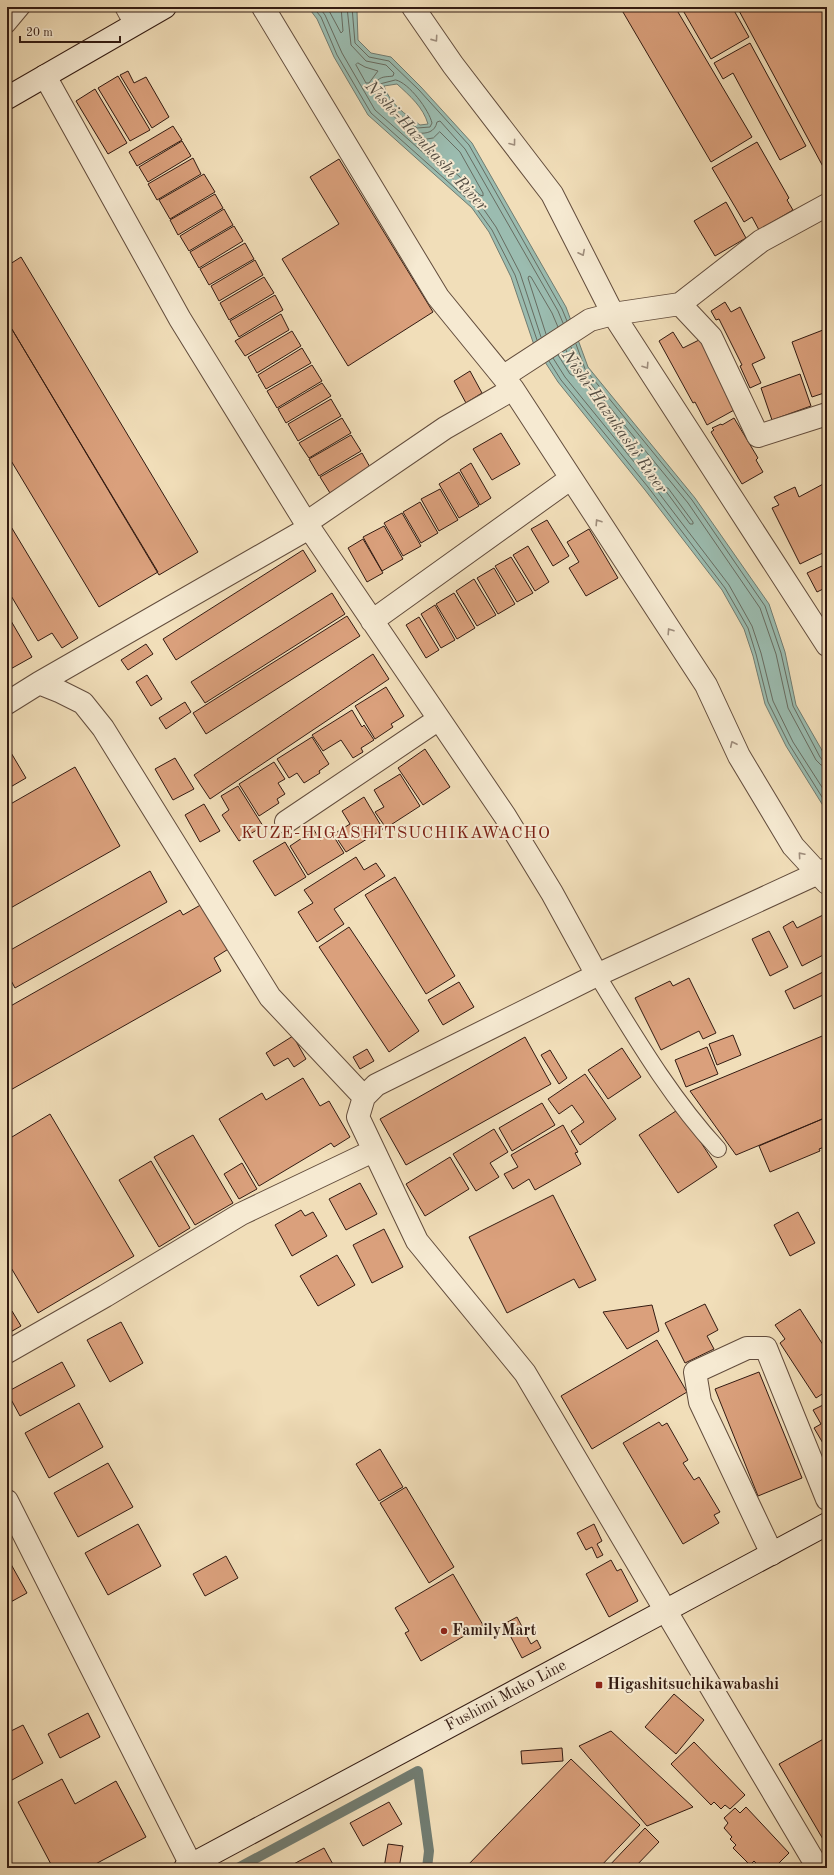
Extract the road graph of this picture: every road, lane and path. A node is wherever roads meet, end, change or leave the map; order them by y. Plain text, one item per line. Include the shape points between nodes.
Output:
1 (22, 7) edge
2 (165, 7) edge
3 (263, 7) edge
4 (413, 7) edge
5 (128, 16) edge
6 (7, 25) edge
7 (45, 76) junction
8 (7, 98) edge
9 (827, 205) edge
10 (680, 304) junction
11 (612, 314) junction
12 (509, 383) junction
13 (827, 414) edge
14 (570, 479) junction
15 (307, 525) junction
16 (372, 621) junction
17 (827, 644) edge
18 (39, 683) junction
19 (7, 703) edge
20 (439, 719) junction
21 (286, 822) dead end
22 (824, 875) edge
23 (597, 975) junction
24 (364, 1097) junction
25 (718, 1149) dead end
26 (373, 1151) junction
27 (7, 1352) edge
28 (827, 1499) edge
29 (7, 1501) edge
30 (827, 1524) edge
31 (772, 1554) junction
32 (664, 1611) junction
33 (188, 1867) edge
34 (818, 1868) edge

1 - 6 lane
2 - 5 street
3 - 12 street via 438,297
4 -> 11 street via 453,65 552,194
5 - 7 street
7 - 8 street
7 - 15 street via 180,319
9 - 10 street via 762,241
10 - 11 street
10 - 13 street via 711,337 758,436
11 - 12 street via 590,320
11 -> 17 street
12 - 14 street
12 - 15 street
14 - 16 street
22 -> 14 street via 793,846 739,756 706,685
15 - 16 street
15 - 18 street
16 - 20 street
18 - 19 street
18 - 24 street via 83,703 103,728 270,997
20 - 21 street
20 - 23 street via 505,816 552,893
22 - 23 street
23 - 24 street via 376,1085
23 - 25 lane via 634,1036 672,1091 697,1126
24 - 26 street via 358,1117
26 - 27 street via 241,1214
26 - 32 street via 417,1241 524,1374
28 - 31 street via 766,1348 747,1348 695,1372 700,1402
29 - 33 street
30 - 31 street, Fushimi Muko Line
31 - 32 street, Fushimi Muko Line
32 - 33 street, Fushimi Muko Line
32 - 34 street

